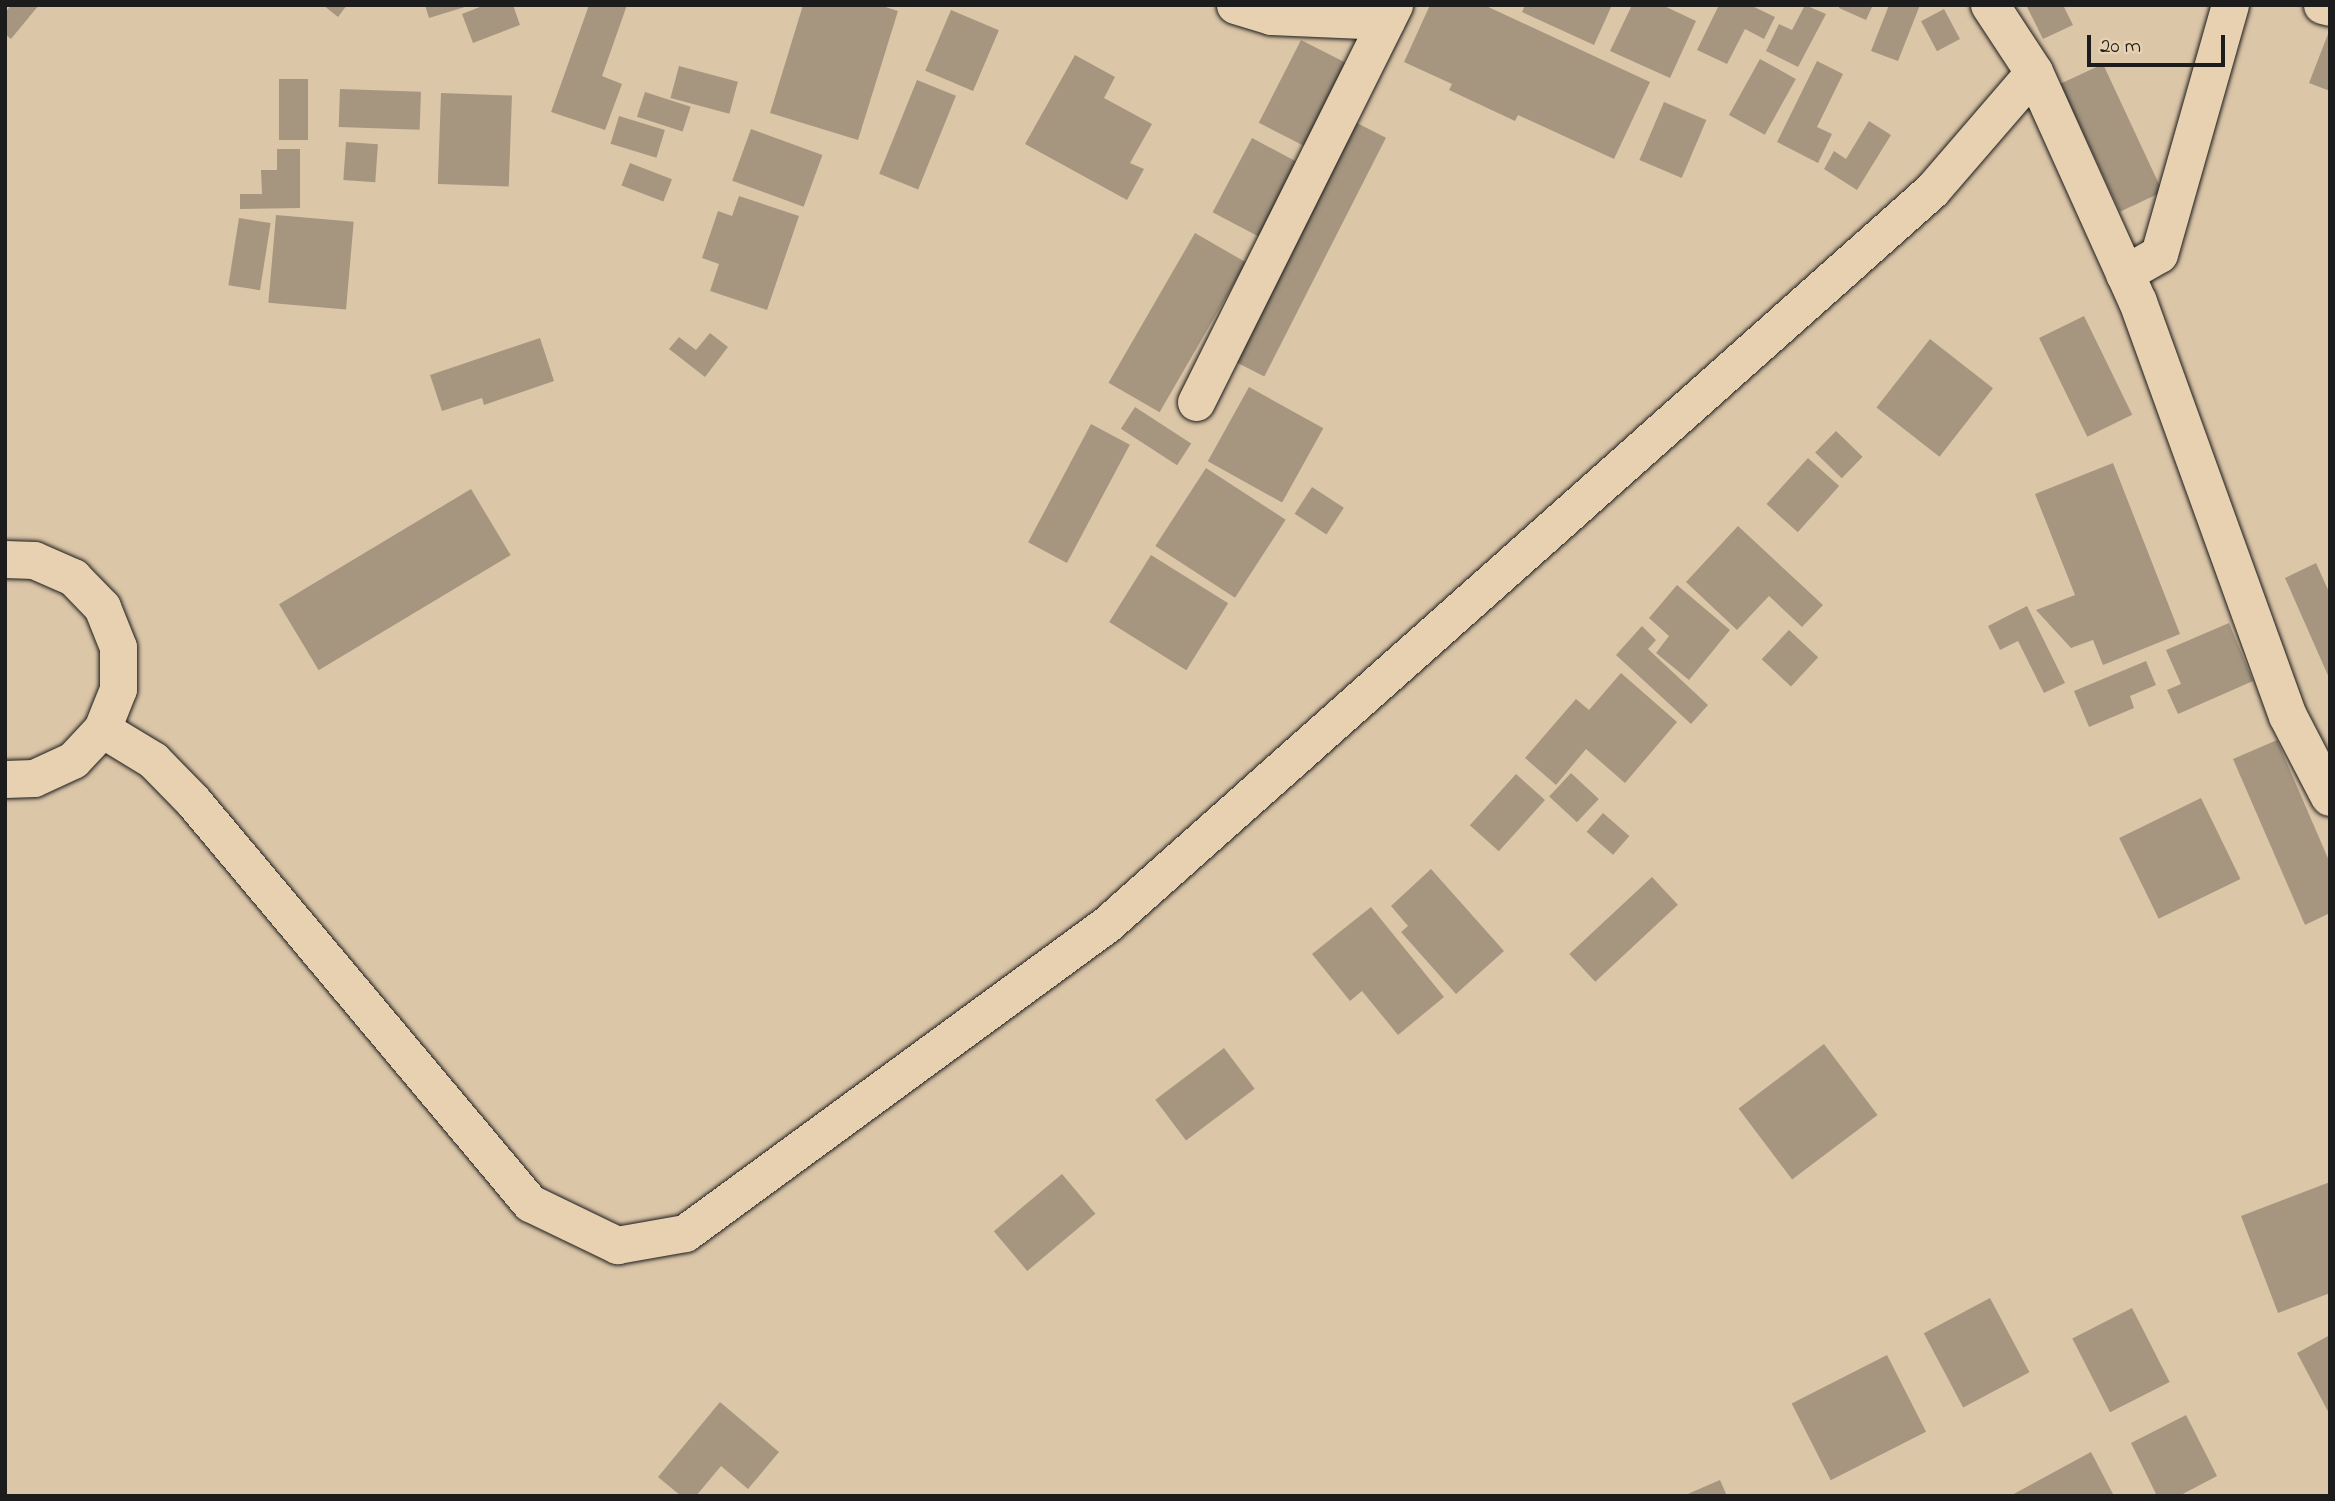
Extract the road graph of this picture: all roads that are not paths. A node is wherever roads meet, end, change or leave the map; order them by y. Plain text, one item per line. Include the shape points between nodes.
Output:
1 (1235, 5) edge
2 (1990, 5) edge
3 (2230, 5) edge
4 (2322, 5) edge
5 (2330, 6) edge
6 (1390, 13) edge
7 (2034, 72) junction
8 (2124, 274) junction
9 (1196, 402) dead end
10 (5, 559) edge
11 (102, 729) junction
12 (5, 779) edge
13 (2330, 797) edge

1 - 6 street via 1271,16
2 - 7 main road
3 - 8 street via 2159,254
4 - 5 street
6 - 9 street
7 - 8 main road
7 - 11 street via 1932,190 1107,924 685,1233 617,1245 530,1203 193,802 153,760
8 - 13 main road via 2288,716
10 - 11 street via 34,560 73,577 102,607 118,647 118,689
11 - 12 street via 73,760 34,778

